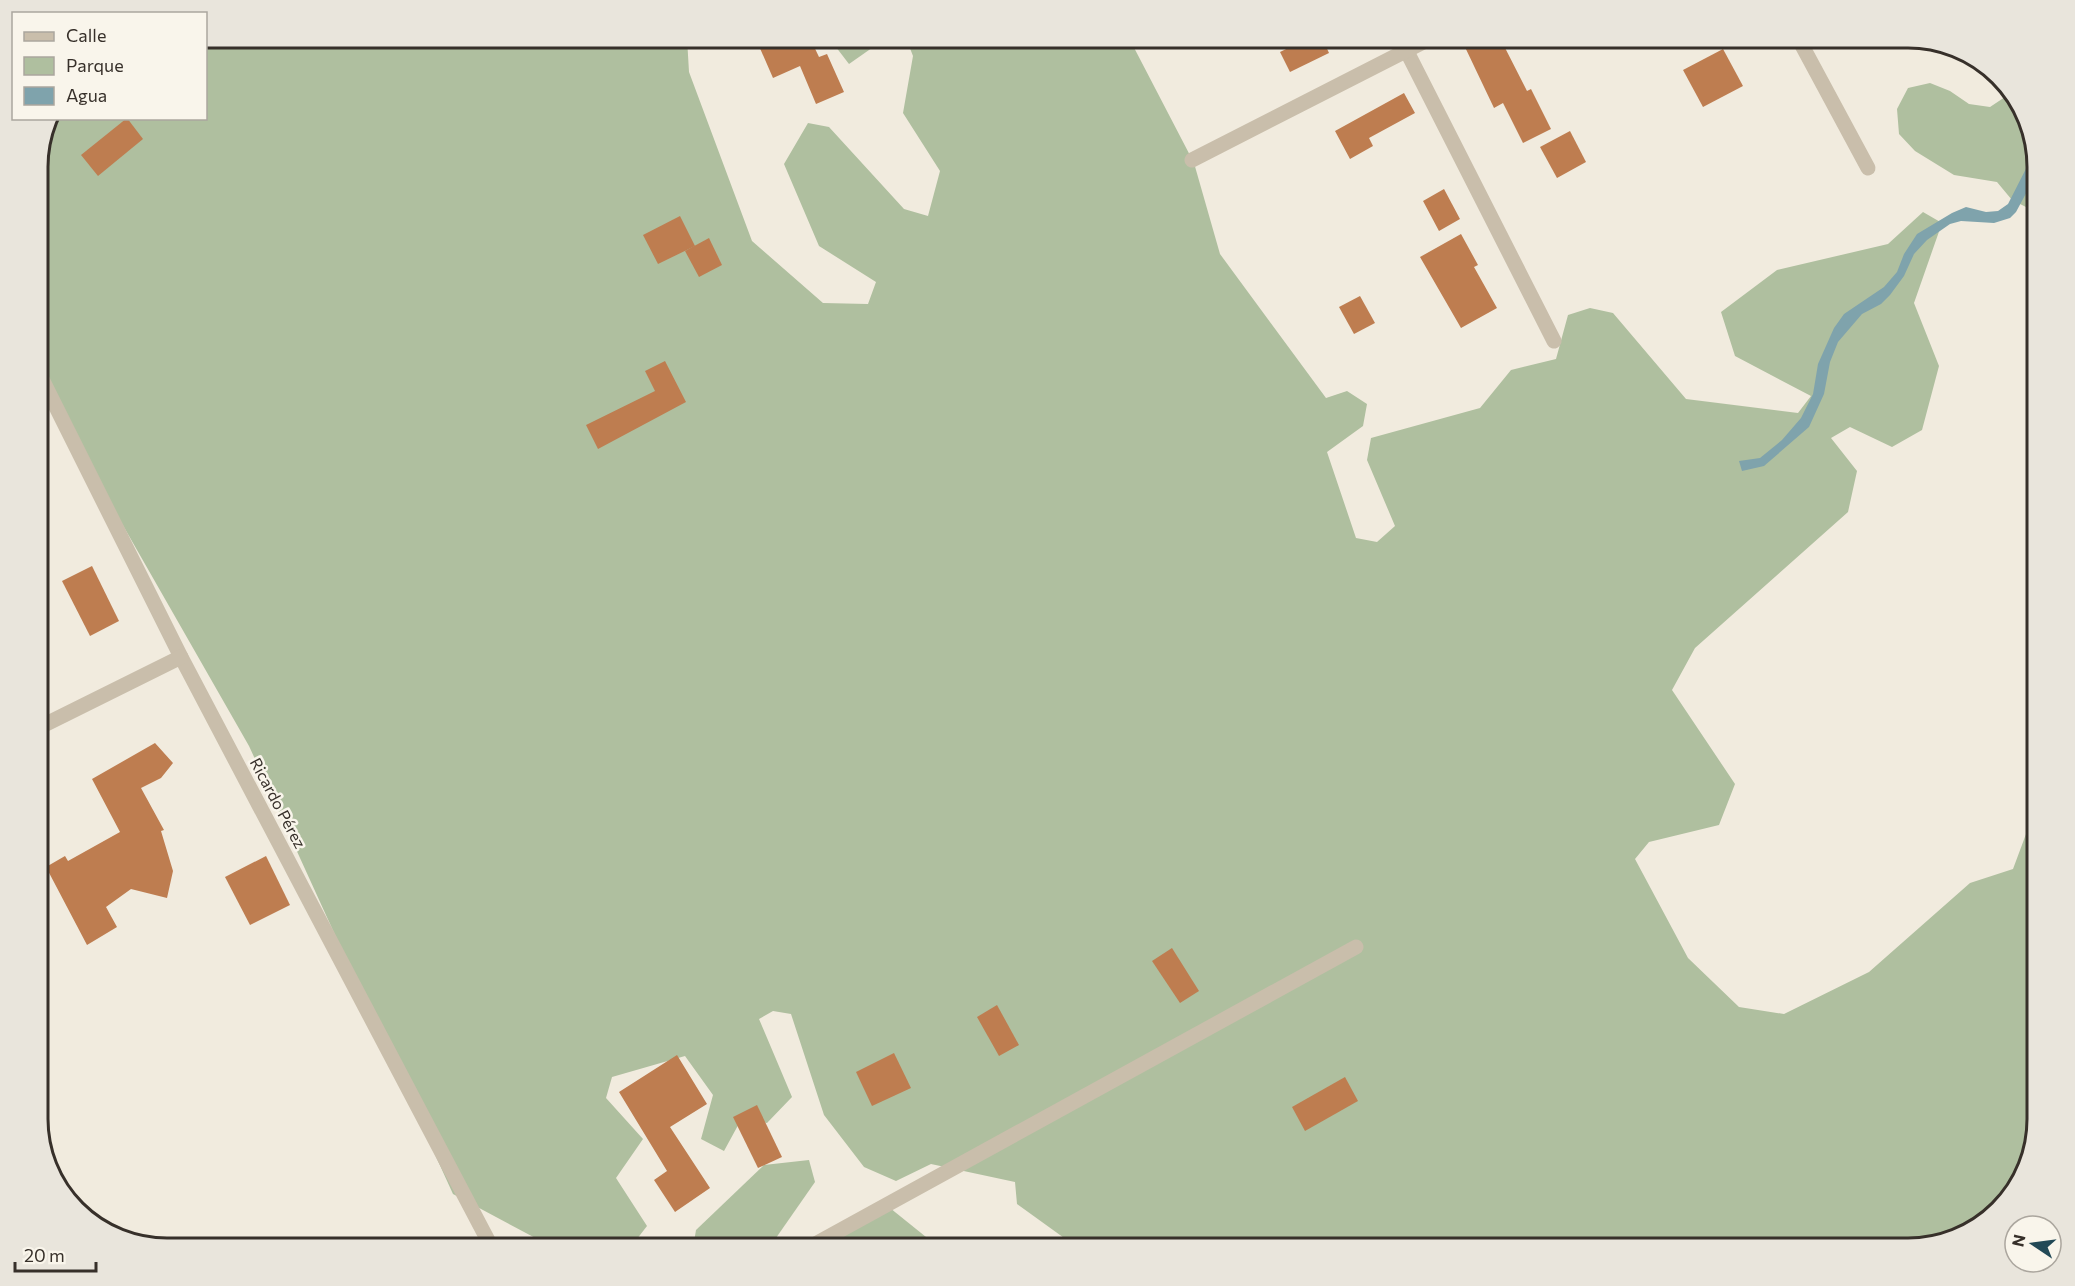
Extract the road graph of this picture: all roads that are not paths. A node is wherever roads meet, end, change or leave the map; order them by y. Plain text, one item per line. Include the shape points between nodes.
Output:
1 (1397, 48) edge
2 (1406, 48) edge
3 (1803, 48) edge
4 (1192, 160) dead end
5 (1868, 168) dead end
6 (1554, 341) dead end
7 (48, 391) edge
8 (181, 657) junction
9 (48, 723) edge
10 (1356, 947) dead end
11 (487, 1238) edge
12 (826, 1238) edge

1 - 4 street
2 - 6 street
3 - 5 street
7 - 8 street, Ricardo Pérez
8 - 9 street
8 - 11 street, Ricardo Pérez
10 - 12 street

